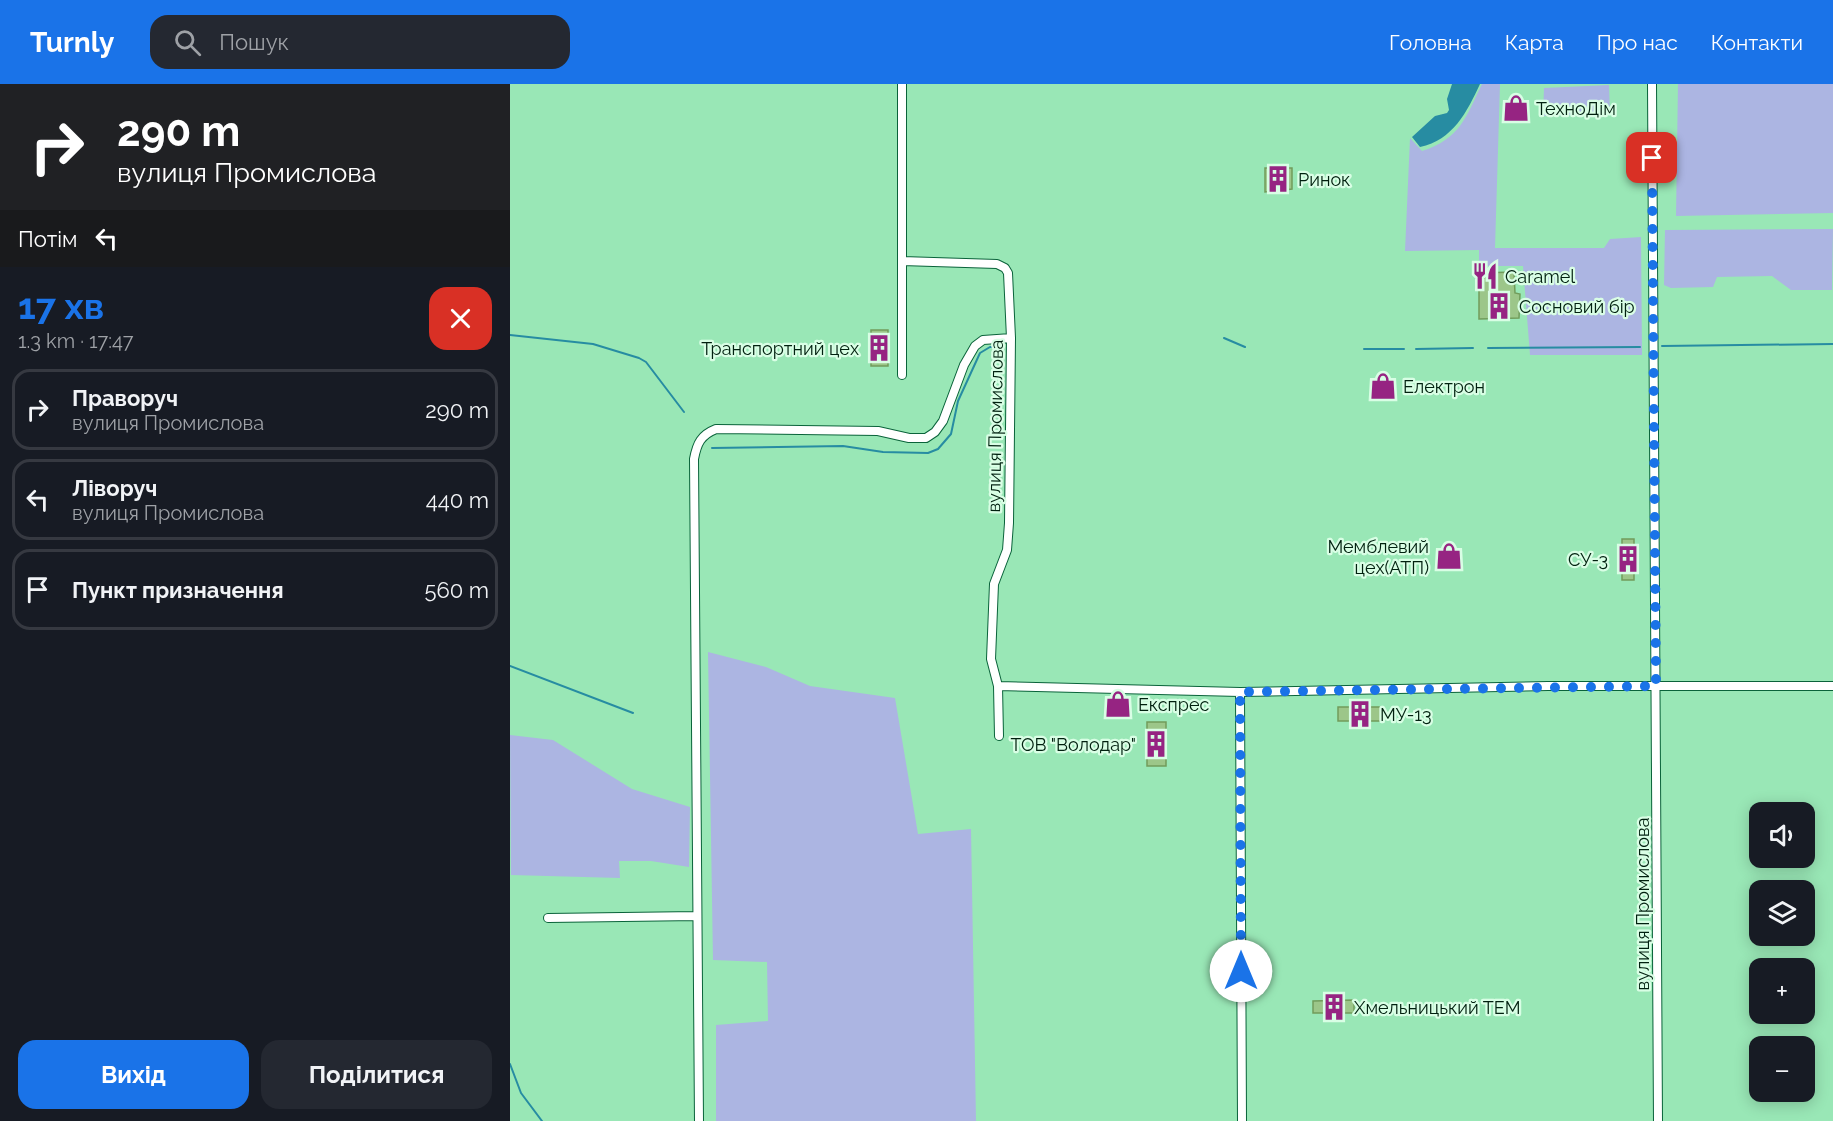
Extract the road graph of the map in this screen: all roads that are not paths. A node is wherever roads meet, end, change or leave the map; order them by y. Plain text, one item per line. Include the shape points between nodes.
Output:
1 (902, 84) edge
2 (1652, 84) edge
3 (902, 261) junction
4 (1011, 338) junction
5 (902, 375) dead end
6 (1656, 686) junction
7 (1833, 686) edge
8 (998, 687) junction
9 (1240, 692) junction
10 (999, 736) dead end
11 (697, 916) junction
12 (548, 918) dead end
13 (699, 1121) edge
14 (1242, 1121) edge
15 (1658, 1121) edge

1 - 3 street
2 - 6 street, вулиця Промислова
3 - 4 street, вулиця Промислова via 1003,266 1008,273
3 - 5 street
4 - 8 street, вулиця Промислова via 1007,550 994,584 991,659
4 - 11 street via 983,340 975,346 943,421 926,438 878,431 716,429 702,436 696,446
6 - 7 street
6 - 9 street
6 - 15 street, вулиця Промислова
8 - 9 street
8 - 10 street, вулиця Промислова
9 - 14 street
11 - 12 street
11 - 13 street

